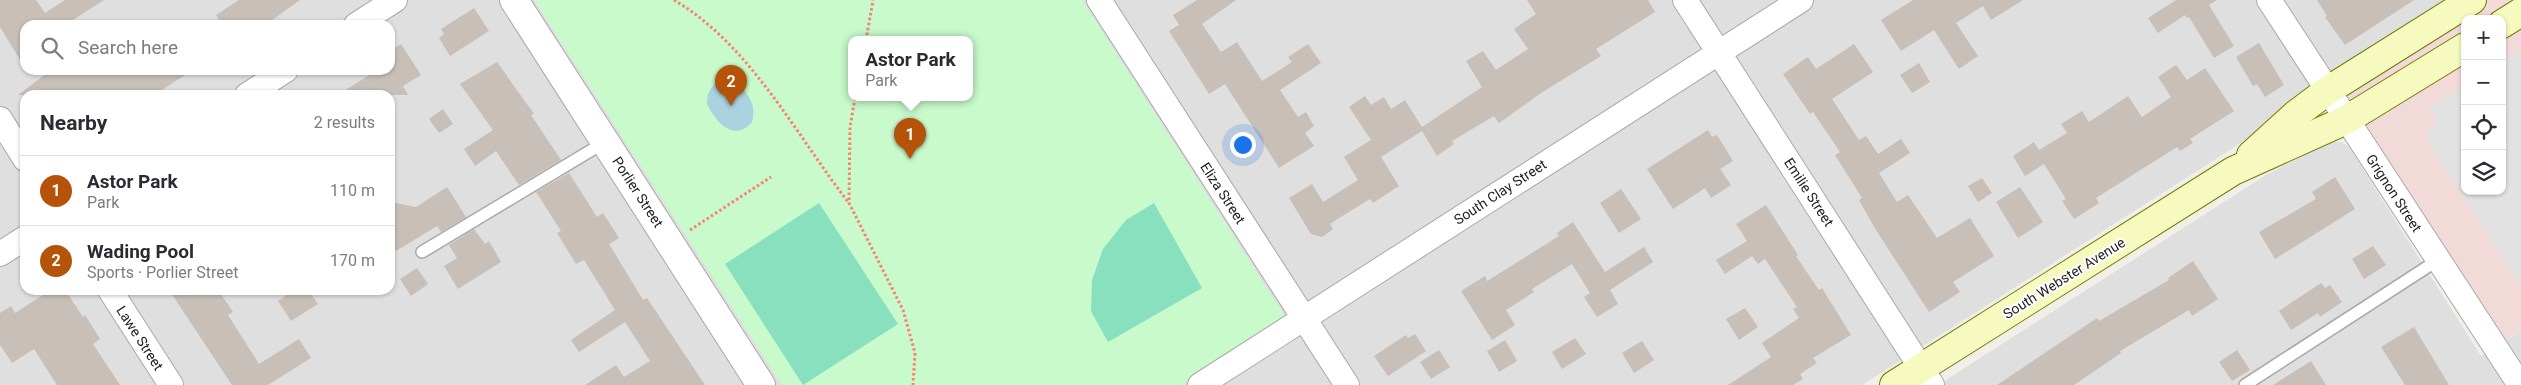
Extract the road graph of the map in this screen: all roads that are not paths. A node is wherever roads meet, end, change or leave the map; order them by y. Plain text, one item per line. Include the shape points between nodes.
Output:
1 (395, 0) edge
2 (514, 0) edge
3 (1100, 0) edge
4 (1685, 0) edge
5 (1801, 0) edge
6 (2269, 0) edge
7 (2472, 0) edge
8 (2521, 12) edge
9 (364, 20) edge
10 (2506, 21) edge
11 (2461, 49) edge
12 (1719, 53) junction
13 (278, 75) edge
14 (256, 90) edge
15 (2327, 91) junction
16 (0, 119) edge
17 (2346, 120) junction
18 (605, 142) junction
19 (20, 151) edge
20 (2233, 171) junction
21 (20, 241) edge
22 (422, 252) dead end
23 (0, 254) edge
24 (2438, 260) junction
25 (113, 295) edge
26 (1304, 318) junction
27 (1927, 376) edge
28 (171, 385) edge
29 (762, 385) edge
30 (1200, 385) edge
31 (1346, 385) edge
32 (1894, 385) edge
33 (2245, 385) edge
34 (2520, 385) edge

1 - 9 street
2 - 18 street, Porlier Street
3 - 26 street, Eliza Street
4 - 12 street, Emilie Street
5 - 12 street, South Clay Street
6 - 15 street, Grignon Street
7 - 15 main road, South Webster Avenue
8 - 10 main road
11 - 17 main road, South Webster Avenue
12 - 26 street, South Clay Street
12 - 27 street, Emilie Street
13 - 14 street
15 - 17 street, Grignon Street
15 - 20 main road, South Webster Avenue
16 - 19 street
17 - 20 main road, South Webster Avenue
17 - 24 street, Grignon Street
18 - 22 lane
18 - 29 street, Porlier Street
20 - 27 main road, South Webster Avenue
21 - 23 street
24 - 33 lane
24 - 34 street, Grignon Street
25 - 28 street, Lawe Street
26 - 30 street, South Clay Street
26 - 31 street, Eliza Street
27 - 32 main road, South Webster Avenue

